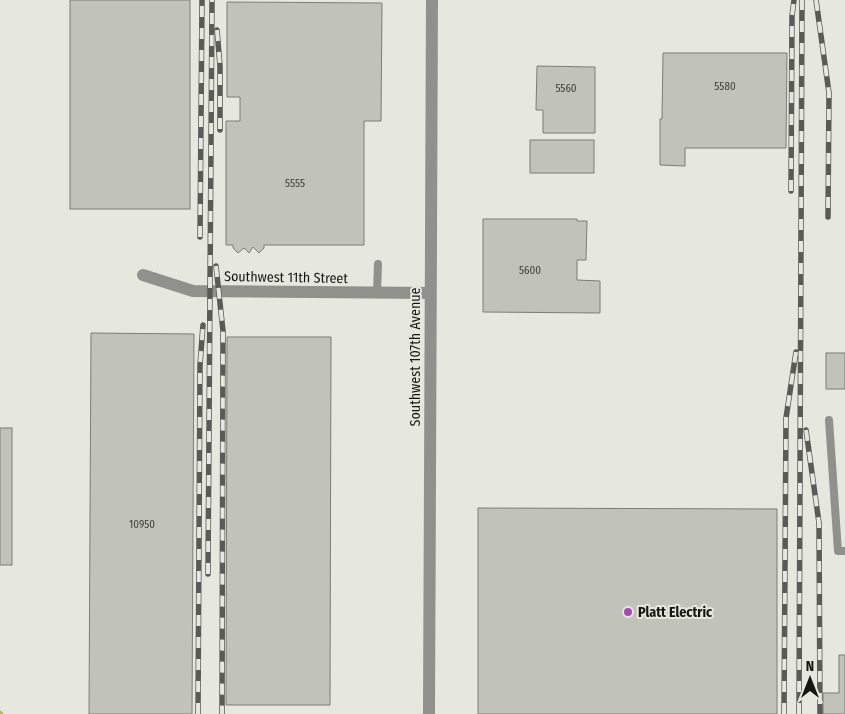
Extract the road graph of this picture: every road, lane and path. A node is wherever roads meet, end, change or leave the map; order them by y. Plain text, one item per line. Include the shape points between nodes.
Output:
1 (432, 0) edge
2 (378, 264) dead end
3 (143, 275) dead end
4 (377, 293) junction
5 (430, 293) junction
6 (829, 420) dead end
7 (845, 552) edge
8 (429, 714) edge

1 - 5 street, Southwest 107th Avenue
2 - 4 lane
3 - 4 street, Southwest 11th Street via 193,291
4 - 5 street, Southwest 11th Street
5 - 8 street, Southwest 107th Avenue
6 - 7 lane via 838,551

